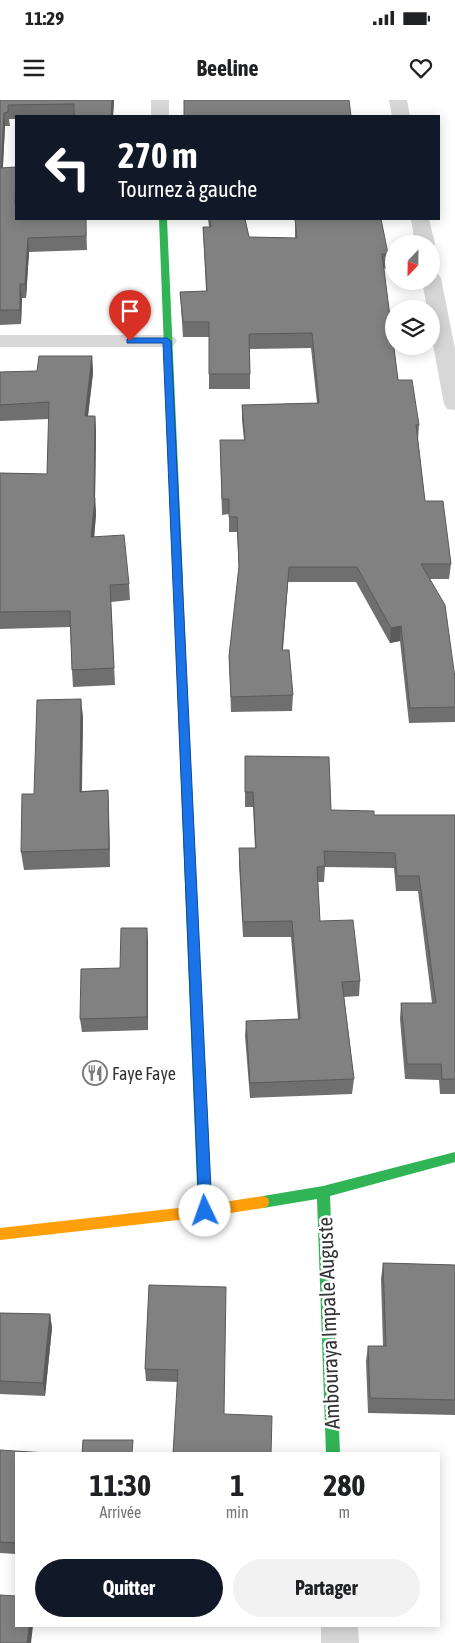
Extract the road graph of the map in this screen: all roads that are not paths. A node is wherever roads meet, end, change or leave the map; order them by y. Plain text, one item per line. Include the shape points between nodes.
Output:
1 (160, 100) edge
2 (398, 100) edge
3 (160, 115) edge
4 (401, 115) edge
5 (163, 220) edge
6 (420, 220) edge
7 (423, 235) edge
8 (433, 290) edge
9 (0, 341) edge
10 (167, 341) junction
11 (455, 404) edge
12 (455, 1157) edge
13 (323, 1192) junction
14 (205, 1211) junction
15 (0, 1234) edge
16 (333, 1452) edge
17 (339, 1627) edge
18 (340, 1643) edge

1 - 3 street
2 - 4 street
5 - 10 street
6 - 7 street
8 - 11 street
9 - 10 street
10 - 14 street
12 - 13 street
13 - 14 street
13 - 16 street, Ambouraya Impale Auguste
14 - 15 street
17 - 18 street

